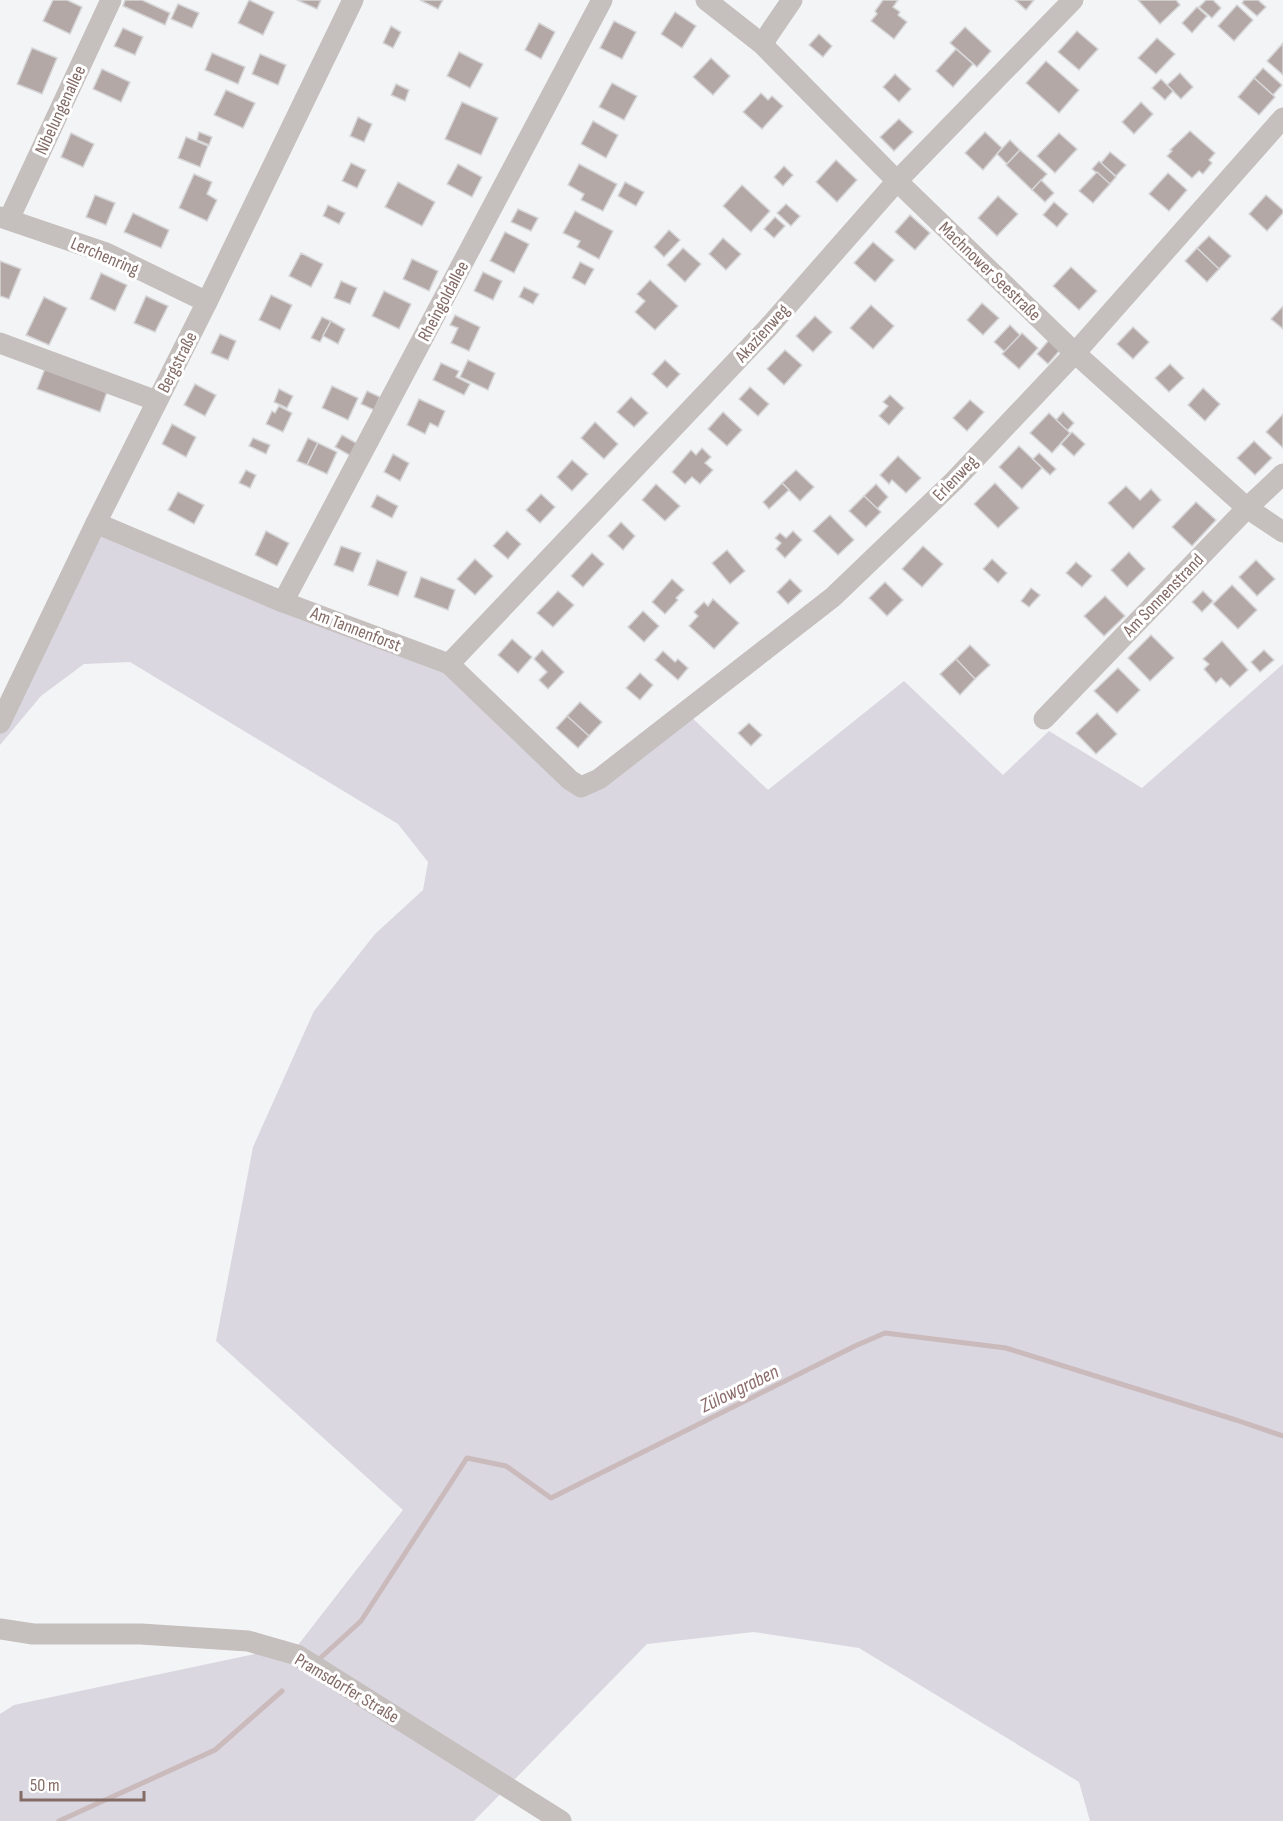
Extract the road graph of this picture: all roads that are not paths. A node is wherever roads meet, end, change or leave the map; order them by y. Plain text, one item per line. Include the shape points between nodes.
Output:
1 (111, 0) edge
2 (352, 0) edge
3 (602, 0) edge
4 (706, 0) edge
5 (792, 0) edge
6 (1072, 0) edge
7 (762, 44) junction
8 (1283, 118) edge
9 (897, 181) junction
10 (4, 218) edge
11 (207, 303) junction
12 (0, 343) edge
13 (1074, 352) junction
14 (157, 402) junction
15 (1283, 474) edge
16 (1247, 508) junction
17 (96, 523) junction
18 (1283, 532) edge
19 (283, 602) junction
20 (449, 664) junction
21 (1044, 719) dead end
22 (0, 723) edge
23 (581, 787) joint
24 (0, 1629) edge
25 (561, 1821) edge

1 - 10 street, Nibelungenallee
2 - 11 street, Bergstraße
3 - 19 street, Rheingoldallee
4 - 7 street, Machnower Seestraße
5 - 7 street
6 - 9 street, Akazienweg
7 - 9 street, Machnower Seestraße
8 - 13 street, Erlenweg
9 - 13 street, Machnower Seestraße
9 - 20 street, Akazienweg via 766,330
10 - 11 street, Lerchenring via 106,253
11 - 14 street, Bergstraße
12 - 14 street
13 - 16 street, Machnower Seestraße
13 - 23 street, Erlenweg via 954,481 833,597 599,779
14 - 17 street, Bergstraße
15 - 16 street, Am Sonnenstrand
16 - 18 street, Machnower Seestraße
16 - 21 street, Am Sonnenstrand
17 - 19 street, Am Tannenforst
17 - 22 street, Bergstraße
19 - 20 street, Am Tannenforst
20 - 23 street, Am Tannenforst
24 - 25 street, Pramsdorfer Straße via 33,1634 141,1634 248,1641 297,1655

